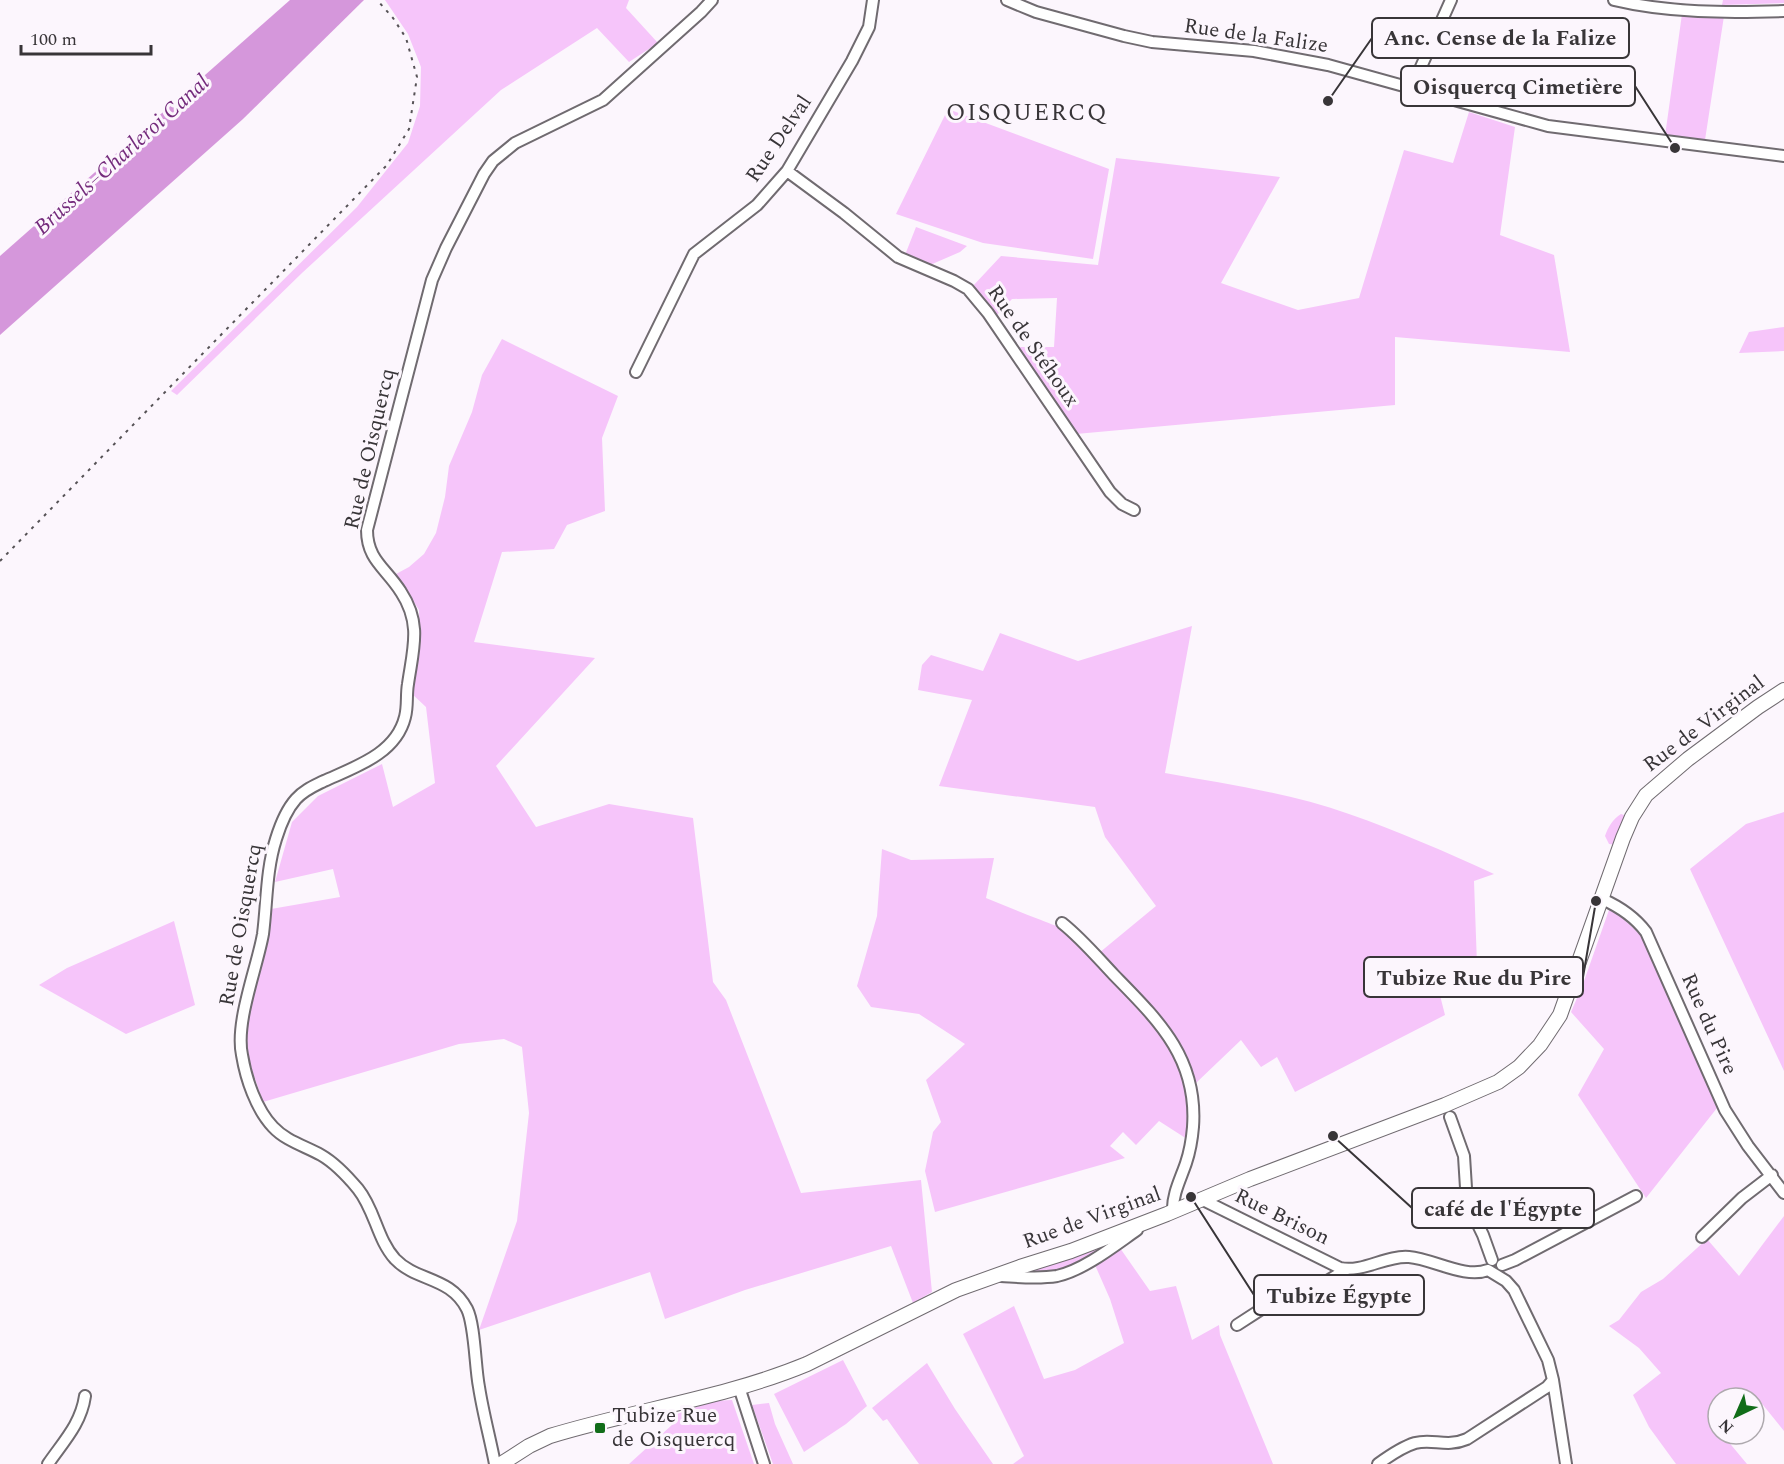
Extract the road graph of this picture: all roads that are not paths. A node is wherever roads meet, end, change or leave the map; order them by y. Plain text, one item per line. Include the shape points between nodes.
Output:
1 (712, 0) edge
2 (873, 0) edge
3 (1451, 0) edge
4 (1614, 0) edge
5 (1013, 1) edge
6 (1784, 10) edge
7 (1412, 87) junction
8 (1784, 156) edge
9 (787, 171) junction
10 (636, 372) dead end
11 (1134, 510) dead end
12 (1784, 690) edge
13 (1602, 899) junction
14 (1062, 923) dead end
15 (1450, 1117) dead end
16 (1772, 1175) junction
17 (1784, 1193) edge
18 (1636, 1196) dead end
19 (1201, 1199) junction
20 (1173, 1211) junction
21 (1149, 1220) junction
22 (1702, 1237) dead end
23 (1491, 1268) junction
24 (1347, 1269) junction
25 (995, 1276) junction
26 (1237, 1325) dead end
27 (1553, 1380) junction
28 (739, 1388) junction
29 (85, 1396) dead end
30 (48, 1464) edge
31 (495, 1464) edge
32 (501, 1464) edge
33 (764, 1464) edge
34 (1378, 1464) edge
35 (1566, 1464) edge

1 - 31 street, Rue de Oisquercq via 603,100 515,142 497,157 484,174 438,264 367,530 371,553 400,590 414,622 416,637 405,717 385,749 373,759 309,788 296,799 285,818 271,861 262,936 241,1033 242,1059 253,1093 273,1127 335,1165 370,1206 395,1258 409,1270 446,1286 469,1312
2 - 9 street, Rue Delval via 869,27 852,61
3 - 7 street
4 - 6 street via 1706,11
5 - 7 street, Rue de la Falize via 1036,12 1124,36 1289,57
7 - 8 street, Rue de la Falize via 1548,126
9 - 10 street, Rue Delval via 757,205 694,254
9 - 11 street, Rue de Stéhoux via 898,257 971,292 1110,492
12 - 13 street, Rue de Virginal via 1688,759 1646,795 1632,817
13 - 16 street, Rue du Pire via 1632,916 1646,932 1725,1110
13 - 19 street, Rue de Virginal via 1560,1015 1543,1042 1519,1067 1476,1093
14 - 20 street via 1142,1004 1181,1055 1191,1093 1193,1125
15 - 23 street via 1464,1156 1469,1206 1483,1235
16 - 17 street, Rue du Pire
16 - 22 street
18 - 23 street via 1515,1260
19 - 20 street, Rue de Virginal
19 - 24 street, Rue Brison
20 - 21 street, Rue de Virginal
21 - 25 street, Rue de Virginal
21 - 25 street via 1080,1268 1042,1277
23 - 24 street, Rue Brison via 1409,1257
23 - 27 street, Rue Brison via 1514,1290 1548,1360
24 - 26 street, Rue Brison via 1329,1280 1291,1290
25 - 28 street, Rue de Virginal via 956,1290 807,1364
27 - 34 street via 1467,1439 1456,1444 1417,1443
27 - 35 street, Rue Brison
28 - 32 street, Rue de Virginal via 550,1436
28 - 33 street
29 - 30 street via 78,1422

